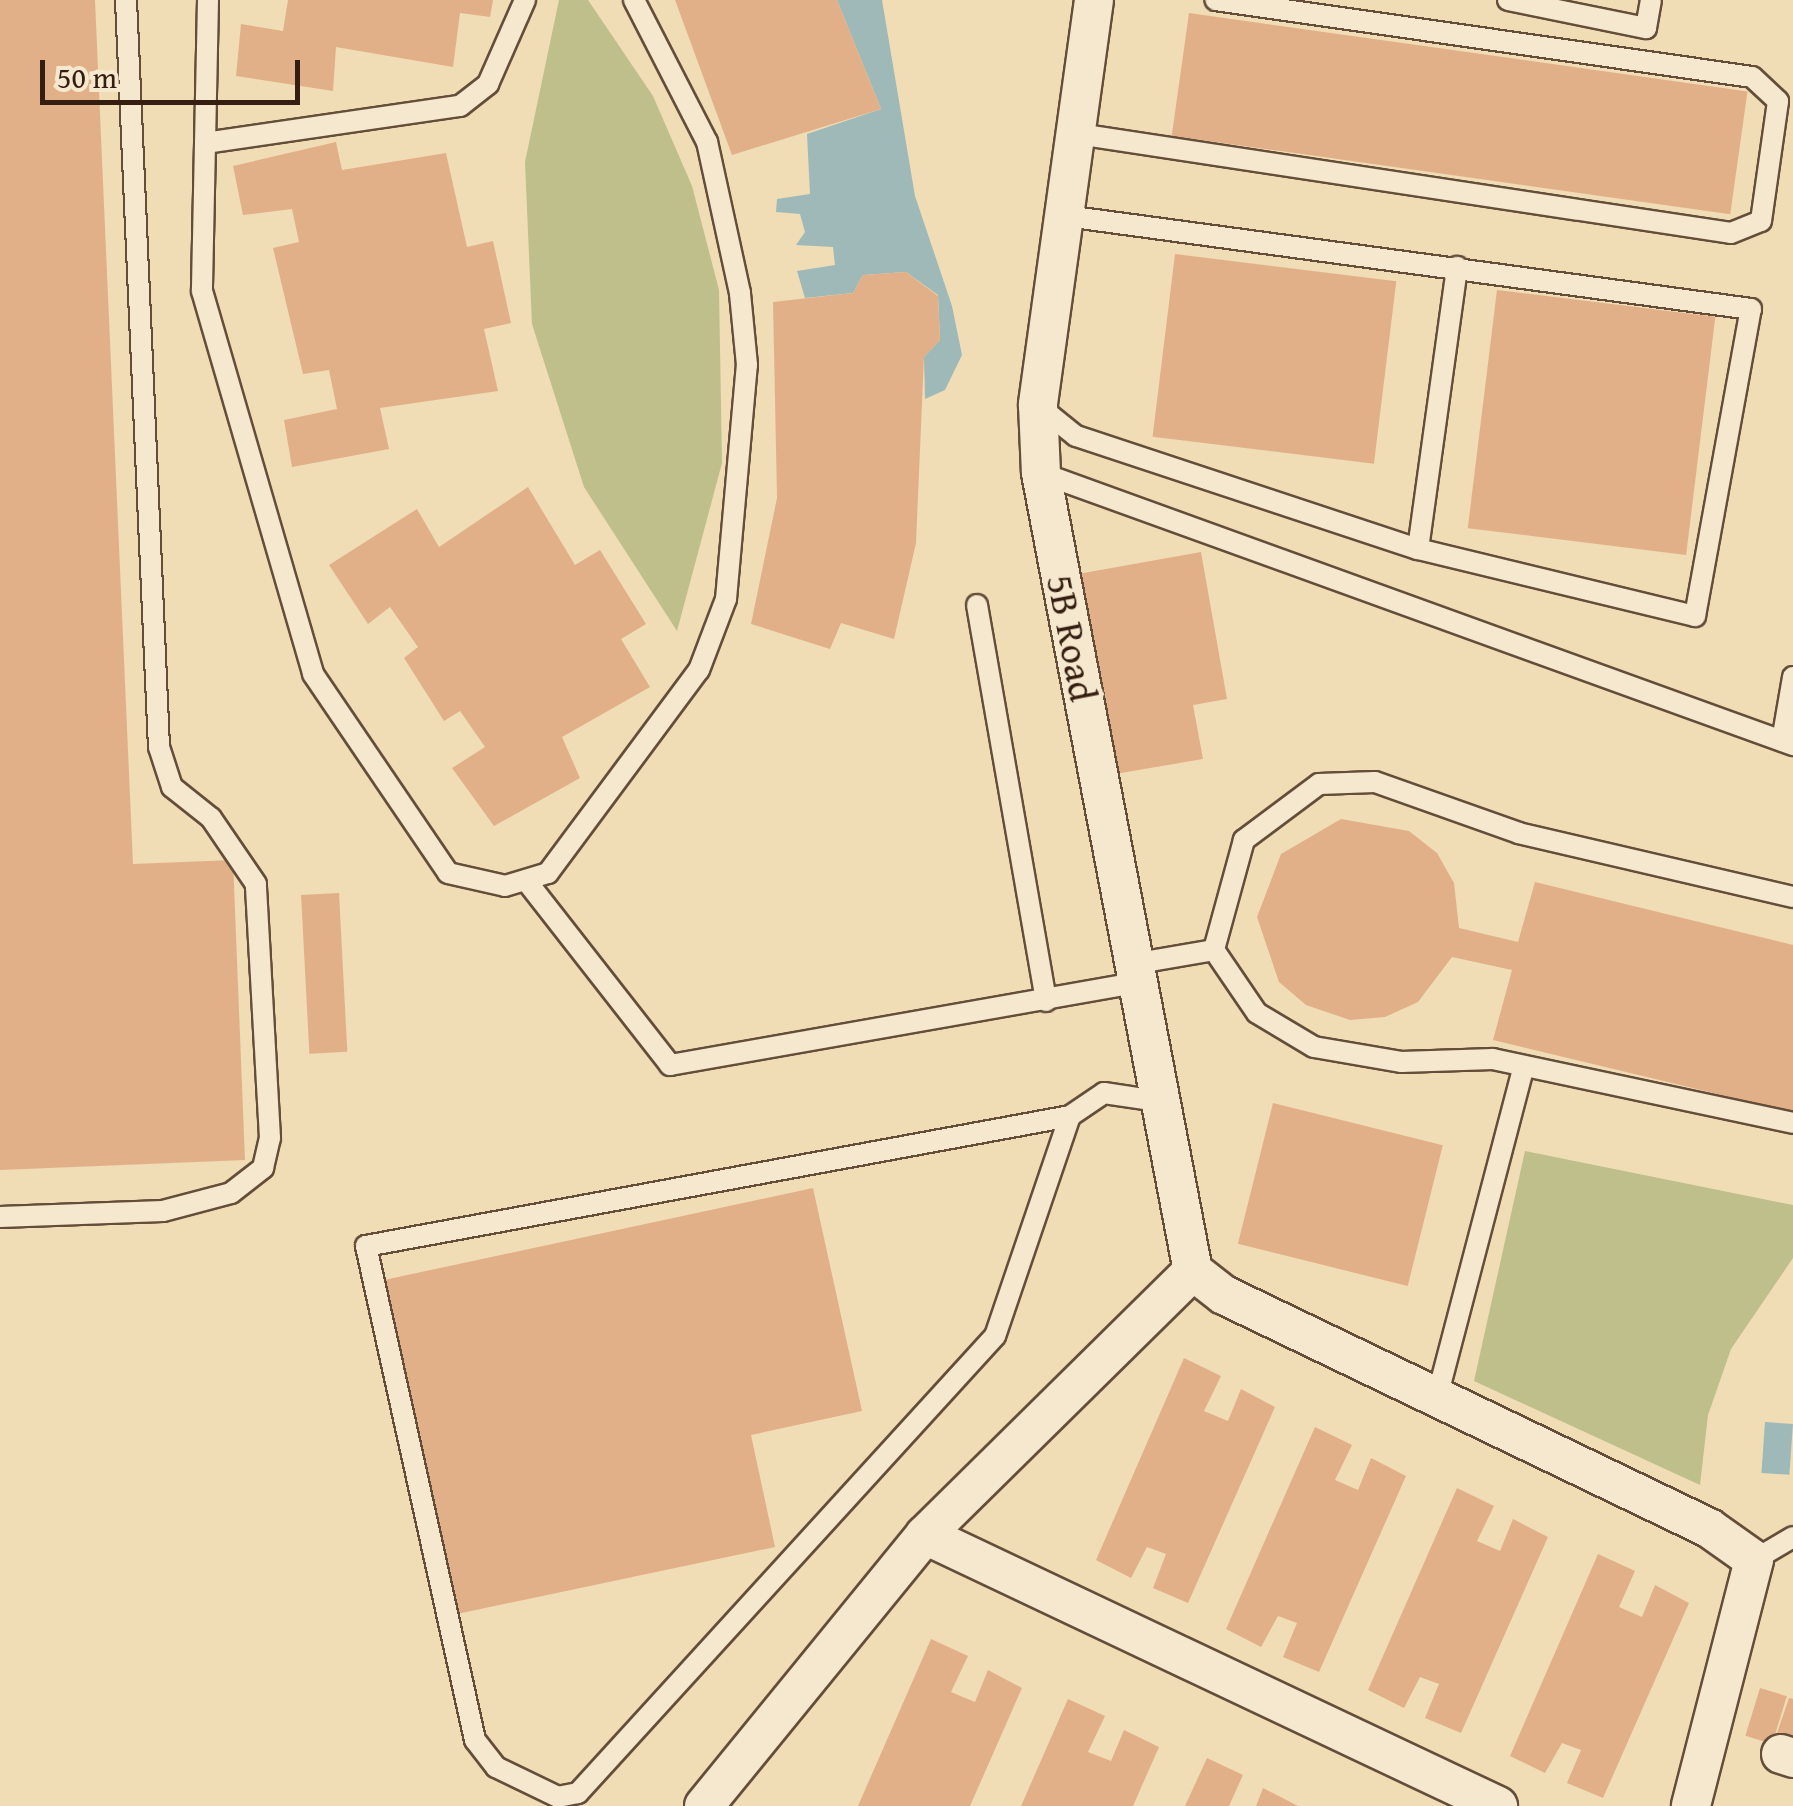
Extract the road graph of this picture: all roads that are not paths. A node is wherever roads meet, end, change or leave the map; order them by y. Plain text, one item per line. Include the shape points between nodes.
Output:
1 (126, 0) edge
2 (208, 0) edge
3 (525, 0) edge
4 (634, 0) edge
5 (1094, 0) edge
6 (1216, 0) edge
7 (1508, 0) edge
8 (1651, 0) edge
9 (1078, 134) junction
10 (205, 142) junction
11 (1066, 216) junction
12 (1458, 267) junction
13 (1038, 405) junction
14 (1041, 473) junction
15 (1418, 549) junction
16 (977, 605) dead end
17 (1793, 677) edge
18 (1788, 743) edge
19 (528, 882) junction
20 (1793, 897) edge
21 (1214, 950) junction
22 (1134, 974) junction
23 (1046, 1002) junction
24 (1524, 1066) junction
25 (1158, 1101) junction
26 (1070, 1116) junction
27 (1793, 1124) edge
28 (0, 1217) edge
29 (1192, 1271) junction
30 (1436, 1397) junction
31 (925, 1536) junction
32 (1793, 1538) edge
33 (1754, 1560) junction
34 (704, 1806) edge
35 (1498, 1806) edge
36 (1691, 1806) edge

1 - 28 lane via 159,748 172,787 221,830 256,884 270,1138 263,1168 231,1193 164,1211
2 - 10 lane
3 - 10 lane via 488,84 460,106
4 - 19 lane via 707,142 740,293 747,365 726,599 699,670 548,873
5 - 9 street, 5B Road
6 - 9 lane via 1752,77 1778,101 1761,222 1731,233
7 - 8 lane via 1646,28
9 - 11 street, 5B Road
10 - 19 lane via 202,291 313,674 448,873
11 - 12 lane
11 - 13 street, 5B Road
12 - 15 lane
12 - 15 lane via 1751,308 1695,616
13 - 14 street, 5B Road
13 - 15 lane via 1076,436
14 - 18 lane
14 - 22 street, 5B Road
16 - 23 lane
17 - 18 lane
19 - 23 lane via 670,1065
20 - 21 lane via 1519,833 1375,782 1319,784 1244,840
21 - 22 lane
21 - 24 lane via 1257,1013 1314,1048 1361,1059
22 - 23 lane
22 - 25 street, 5B Road
24 - 27 lane
24 - 30 lane
25 - 26 lane via 1104,1093
25 - 29 street, 5B Road
26 - 26 lane via 366,1246 475,1740 496,1767 558,1798 578,1793 995,1336
29 - 30 street
29 - 31 street
30 - 33 street via 1709,1528
31 - 34 street
31 - 35 street
32 - 33 lane
33 - 36 street

